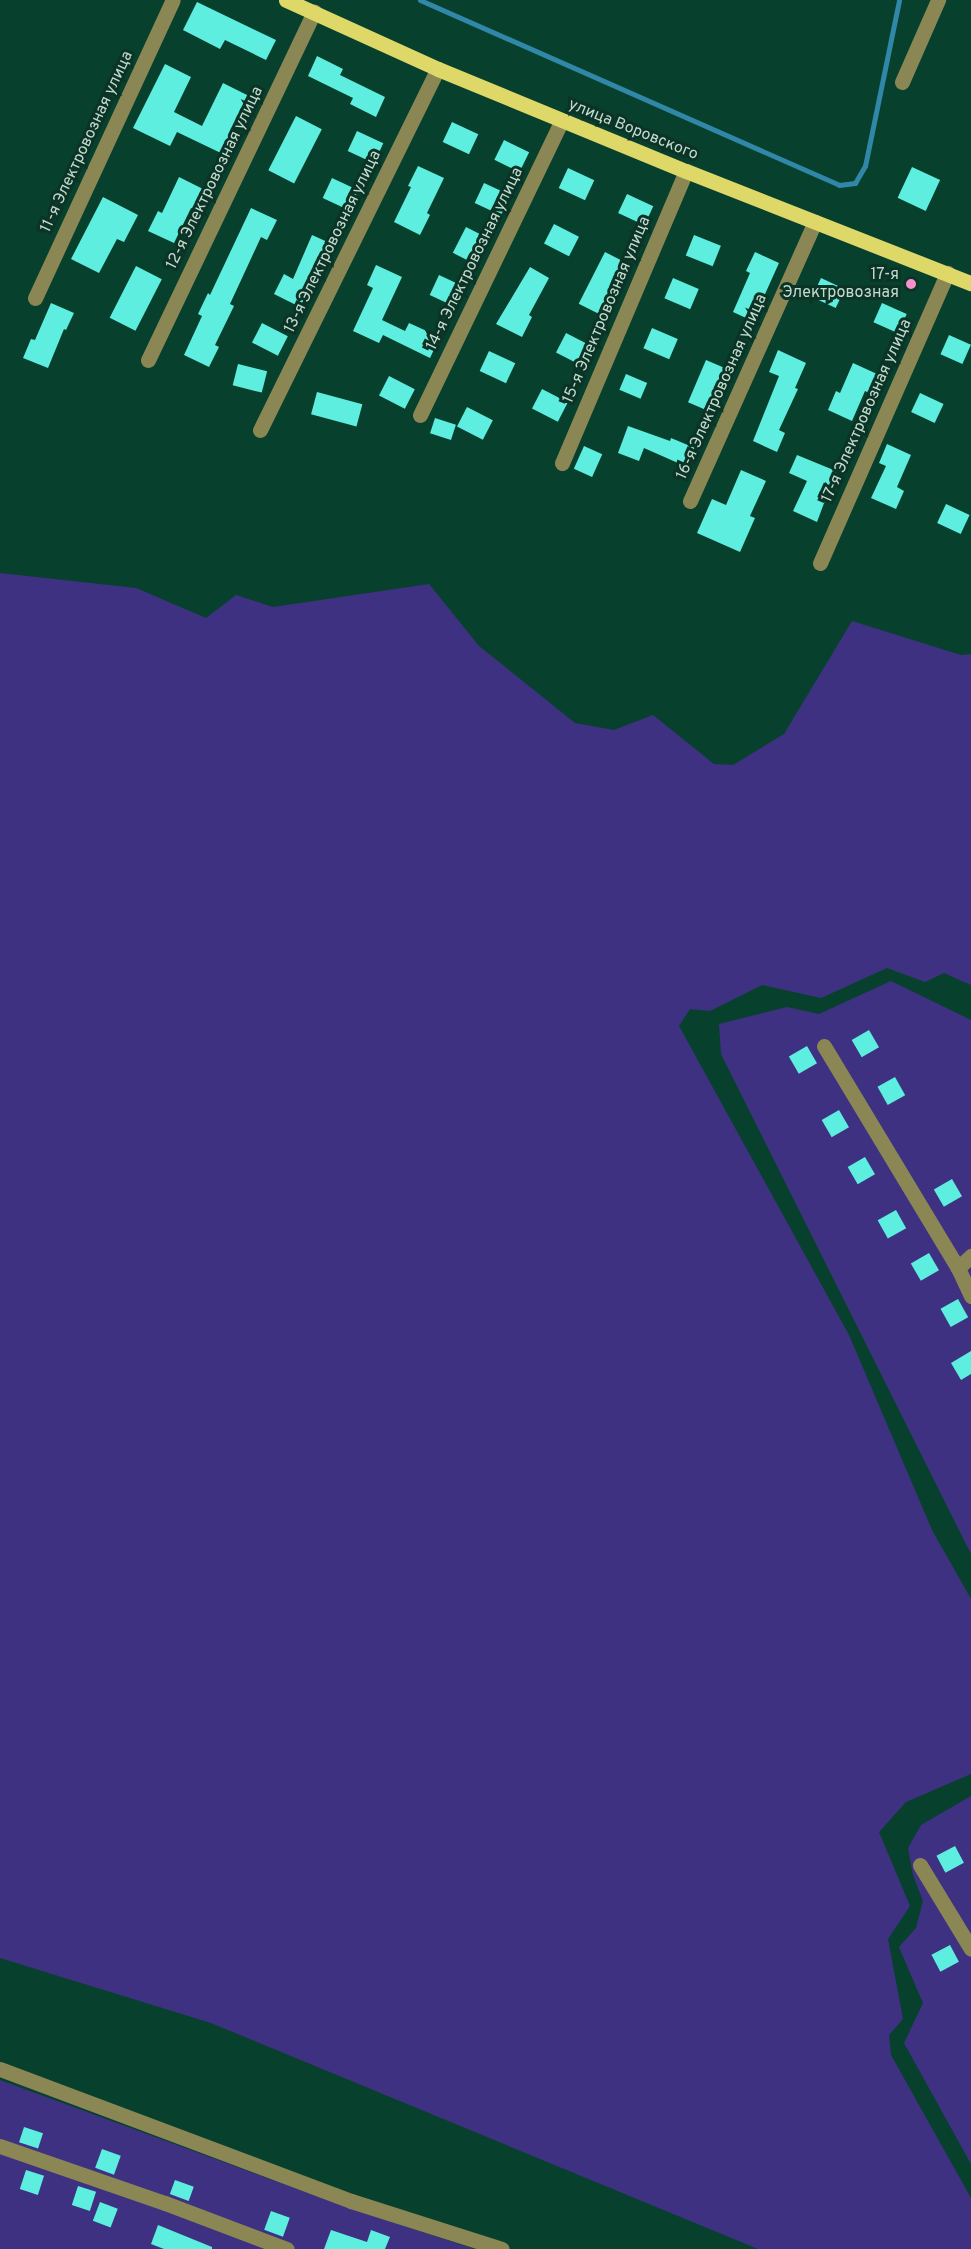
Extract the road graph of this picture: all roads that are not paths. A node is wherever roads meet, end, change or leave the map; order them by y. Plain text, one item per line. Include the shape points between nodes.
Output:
1 (173, 0) edge
2 (286, 0) edge
3 (938, 0) edge
4 (314, 12) junction
5 (438, 69) junction
6 (902, 82) dead end
7 (562, 120) junction
8 (686, 171) junction
9 (815, 222) junction
10 (947, 273) junction
11 (971, 283) edge
12 (35, 298) dead end
13 (148, 360) dead end
14 (420, 414) dead end
15 (260, 430) dead end
16 (562, 463) dead end
17 (690, 501) dead end
18 (820, 563) dead end
19 (824, 1046) dead end
20 (971, 1256) edge
21 (958, 1269) junction
22 (971, 1296) edge
23 (920, 1865) dead end
24 (971, 1949) edge
25 (0, 2069) edge
26 (0, 2146) edge
27 (287, 2249) edge
28 (502, 2249) edge

1 - 12 street, 11-я Электровозная улица
2 - 4 main road, улица Воровского
3 - 6 street
4 - 5 main road, улица Воровского
4 - 13 street, 12-я Электровозная улица
5 - 7 main road, улица Воровского
5 - 15 street, 13-я Электровозная улица
7 - 8 main road, улица Воровского
7 - 14 street, 14-я Электровозная улица
8 - 9 main road, улица Воровского
8 - 16 street, 15-я Электровозная улица
9 - 10 main road, улица Воровского
9 - 17 street, 16-я Электровозная улица
10 - 11 main road, улица Воровского
10 - 18 street, 17-я Электровозная улица
19 - 21 street
20 - 21 street
21 - 22 street
23 - 24 street
25 - 28 street via 351,2200
26 - 27 street

